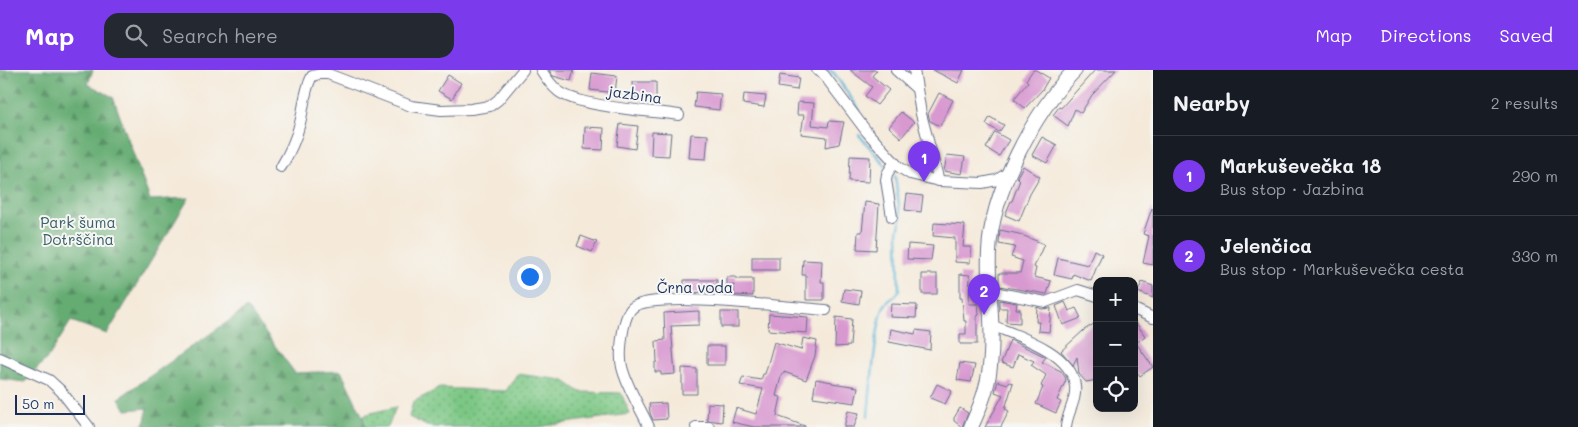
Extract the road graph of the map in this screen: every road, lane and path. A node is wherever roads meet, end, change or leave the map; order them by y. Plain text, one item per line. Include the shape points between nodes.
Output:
1 (541, 70) edge
2 (817, 70) edge
3 (896, 70) edge
4 (914, 70) edge
5 (1075, 70) edge
6 (522, 71) edge
7 (917, 90) junction
8 (679, 115) dead end
9 (894, 162) junction
10 (280, 167) dead end
11 (1011, 170) junction
12 (939, 181) junction
13 (982, 184) junction
14 (997, 203) junction
15 (892, 218) dead end
16 (989, 291) junction
17 (1093, 295) edge
18 (826, 310) dead end
19 (1138, 311) edge
20 (1153, 318) edge
21 (991, 325) junction
22 (0, 358) edge
23 (89, 427) edge
24 (648, 427) edge
25 (696, 427) edge
26 (709, 427) edge
27 (971, 427) edge
28 (1066, 427) edge

1 - 8 street, jazbina via 558,91 570,98
2 - 9 street
3 - 7 street
4 - 7 street
5 - 11 main road via 1042,111
6 - 10 street via 490,106 441,110 411,106 328,74 312,76 300,124 289,154
7 - 12 street
9 - 12 street via 910,174
9 - 15 street via 886,180
11 - 13 street
11 - 14 main road
12 - 13 street
13 - 14 street via 991,189
14 - 16 main road via 989,243
16 - 17 street via 1046,302 1078,290
16 - 21 main road
18 - 24 street, Črna voda via 667,300 642,303 632,308 623,334 622,366
19 - 20 street
21 - 27 main road via 987,386
21 - 28 street via 1044,346 1069,370 1076,386
22 - 23 street via 49,380 61,390
25 - 26 street

